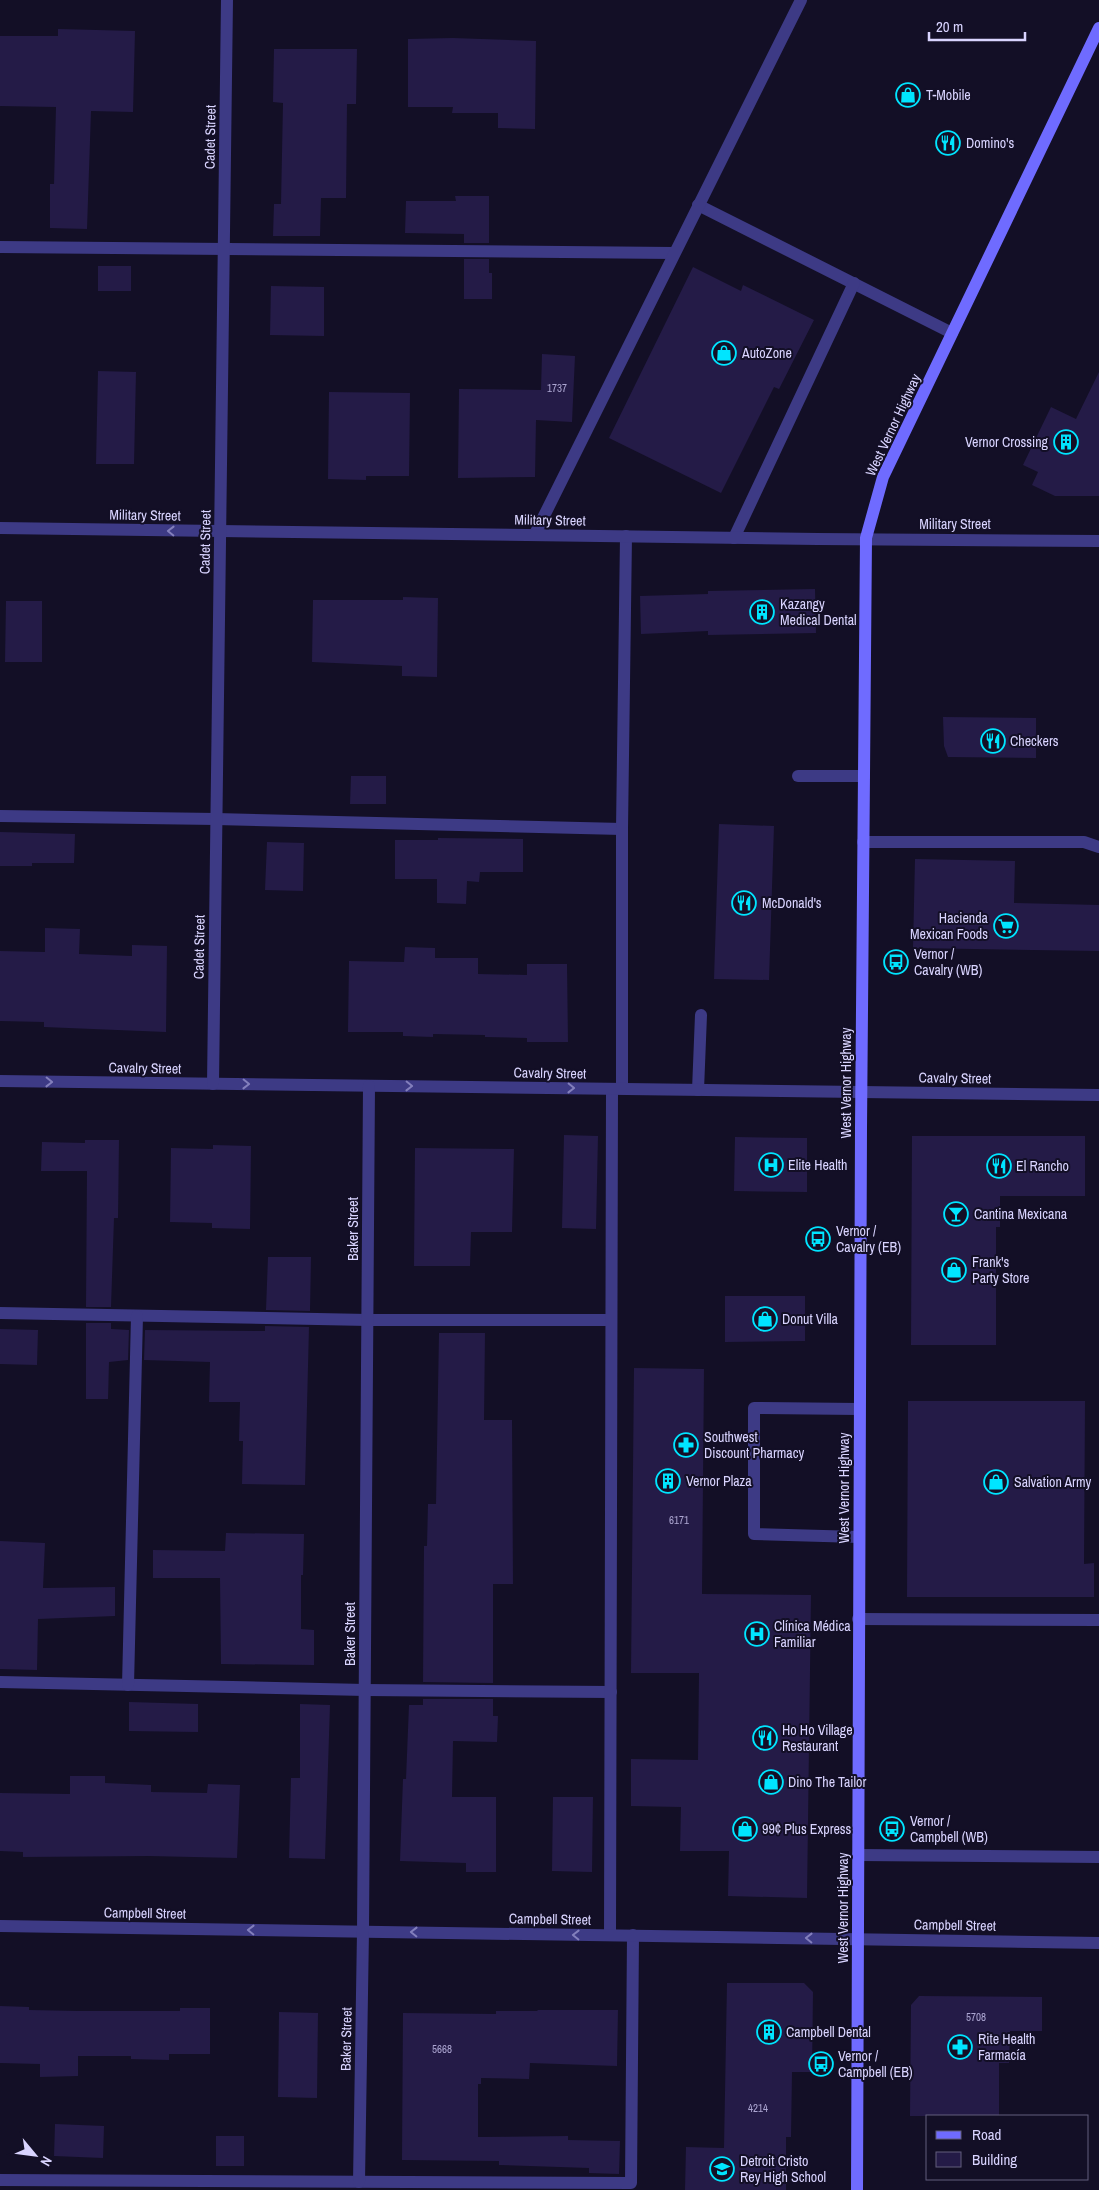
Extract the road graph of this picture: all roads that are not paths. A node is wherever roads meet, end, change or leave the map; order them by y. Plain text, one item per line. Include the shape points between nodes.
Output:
1 (228, 0) edge
2 (801, 0) edge
3 (1099, 28) edge
4 (698, 205) junction
5 (0, 247) edge
6 (224, 250) junction
7 (674, 253) junction
8 (854, 284) junction
9 (952, 333) junction
10 (0, 528) edge
11 (220, 531) junction
12 (535, 534) junction
13 (626, 536) junction
14 (734, 538) junction
15 (866, 538) junction
16 (1099, 541) edge
17 (798, 776) dead end
18 (864, 776) junction
19 (0, 816) edge
20 (216, 819) junction
21 (622, 829) junction
22 (863, 842) junction
23 (1099, 847) edge
24 (701, 1015) dead end
25 (0, 1081) edge
26 (213, 1084) junction
27 (369, 1086) junction
28 (617, 1089) junction
29 (698, 1090) junction
30 (861, 1092) junction
31 (1099, 1095) edge
32 (0, 1313) edge
33 (136, 1316) junction
34 (368, 1320) junction
35 (611, 1320) junction
36 (860, 1409) junction
37 (859, 1537) junction
38 (858, 1619) junction
39 (1099, 1620) edge
40 (0, 1682) edge
41 (128, 1685) junction
42 (365, 1690) junction
43 (610, 1692) junction
44 (858, 1855) junction
45 (1099, 1856) edge
46 (0, 1926) edge
47 (363, 1931) junction
48 (610, 1935) junction
49 (633, 1935) junction
50 (857, 1938) junction
51 (1099, 1943) edge
52 (0, 2180) edge
53 (359, 2182) junction
54 (291, 2186) edge
55 (857, 2190) edge

1 - 6 street, Cadet Street
2 - 4 street
3 - 9 street, West Vernor Highway
4 - 7 street
4 - 8 street
5 - 6 street
6 - 7 street
6 - 11 street, Cadet Street
7 - 12 street
8 - 9 street
8 - 14 street
9 - 15 street, West Vernor Highway via 883,477
11 -> 10 street, Military Street
11 - 12 street, Military Street
11 - 20 street, Cadet Street
12 - 13 street, Military Street
13 - 14 street, Military Street
13 - 21 street
14 - 15 street, Military Street
15 - 16 street, Military Street
15 - 18 street, West Vernor Highway
17 - 18 street
18 - 22 street, West Vernor Highway
19 - 20 street
20 - 21 street
20 - 26 street, Cadet Street
21 - 28 street
22 - 23 street via 1084,842
22 - 30 street, West Vernor Highway
24 - 29 street
25 -> 26 street, Cavalry Street
26 -> 27 street, Cavalry Street
27 -> 28 street, Cavalry Street
27 - 34 street, Baker Street
28 - 29 street, Cavalry Street
28 - 35 street
29 - 30 street, Cavalry Street
30 - 31 street, Cavalry Street
30 - 36 street, West Vernor Highway
32 - 33 street
33 - 34 street
33 - 41 street
34 - 35 street
34 - 42 street, Baker Street
35 - 43 street
36 - 37 street, West Vernor Highway
36 - 37 street via 754,1408 754,1534
37 - 38 street, West Vernor Highway
38 - 39 street
38 - 44 street, West Vernor Highway
40 - 41 street
41 - 42 street
42 - 43 street
42 - 47 street, Baker Street
43 - 48 street
44 - 45 street
44 - 50 street, West Vernor Highway
47 -> 46 street, Campbell Street
48 -> 47 street, Campbell Street
47 - 53 street, Baker Street
48 - 49 street, Campbell Street
50 -> 49 street, Campbell Street
49 - 53 street via 631,2184
50 - 51 street, Campbell Street
50 - 55 street, West Vernor Highway
52 - 54 street
53 - 54 street

